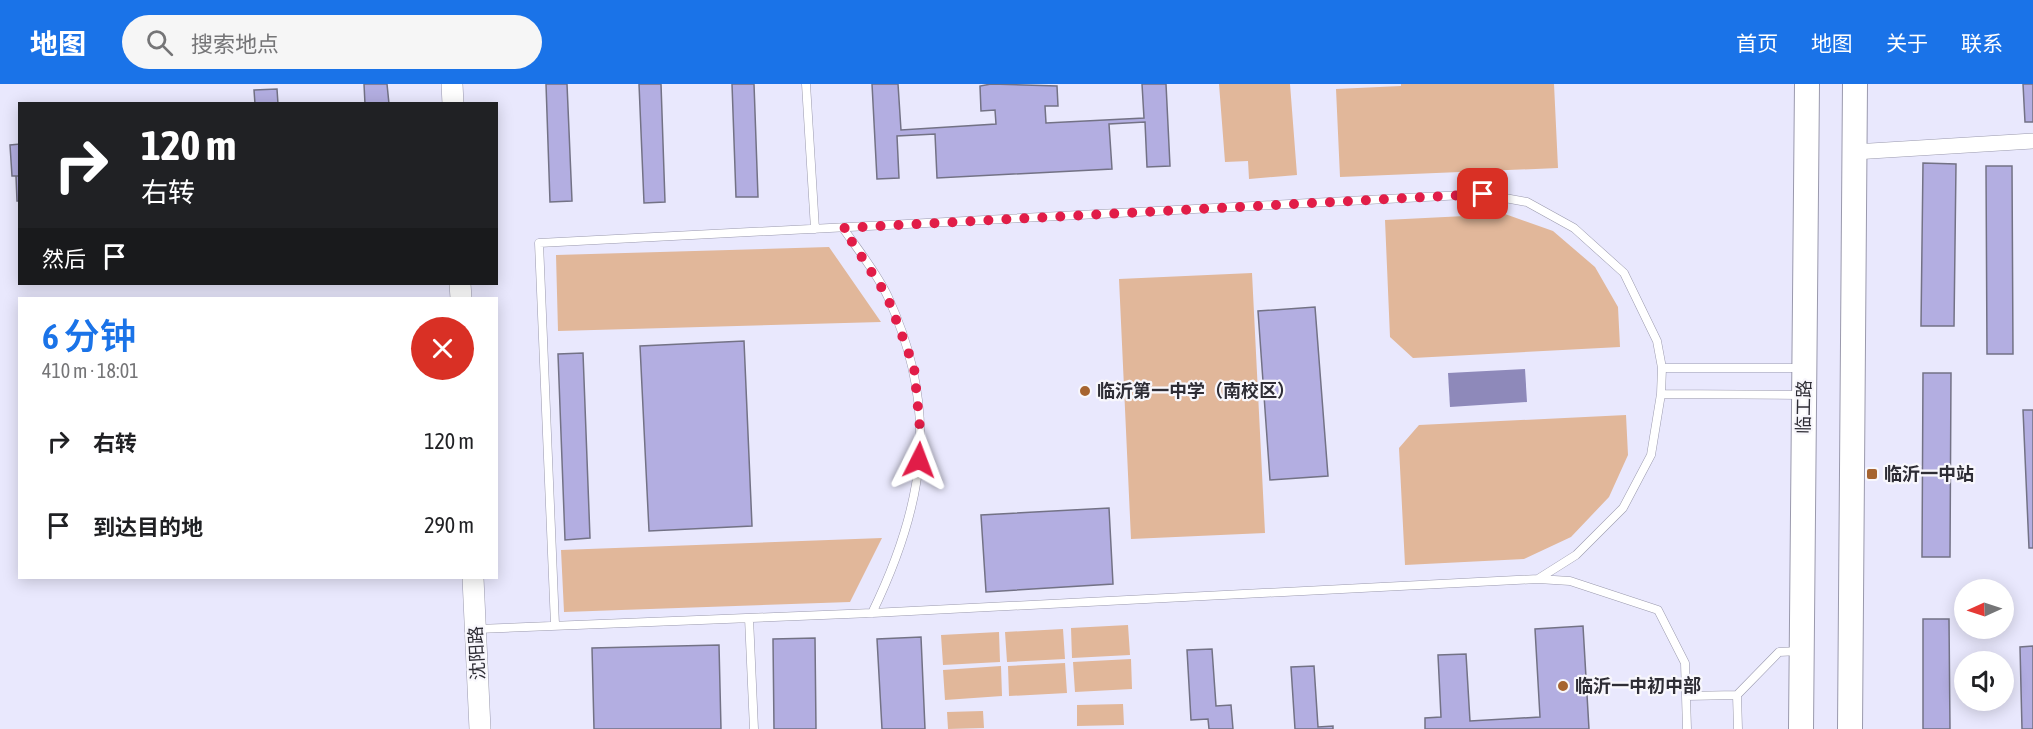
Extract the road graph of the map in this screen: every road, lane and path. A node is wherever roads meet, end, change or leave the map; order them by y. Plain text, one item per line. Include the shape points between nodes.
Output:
1 (452, 84) edge
2 (806, 84) edge
3 (1808, 84) edge
4 (1855, 84) edge
5 (453, 102) edge
6 (2033, 141) edge
7 (1854, 152) junction
8 (843, 228) junction
9 (815, 230) junction
10 (1662, 368) junction
11 (1805, 368) junction
12 (1661, 394) junction
13 (1804, 395) junction
14 (473, 579) edge
15 (1538, 579) junction
16 (872, 613) junction
17 (748, 618) junction
18 (555, 625) junction
19 (476, 629) junction
20 (1802, 651) junction
21 (1737, 695) junction
22 (1686, 696) junction
23 (480, 729) edge
24 (754, 729) edge
25 (1687, 729) edge
26 (1738, 729) edge
27 (1801, 729) edge
28 (1850, 729) edge

1 - 5 street
2 - 9 lane
3 - 11 main road, 临工路
4 - 7 main road
6 - 7 street
7 - 28 main road
8 - 9 lane
8 - 10 lane via 1483,194 1527,201 1574,228 1624,273 1657,341
8 - 16 lane via 887,296 914,367 921,439 914,502 890,575
9 - 18 lane via 539,243
10 - 11 lane
10 - 12 lane
11 - 13 main road, 临工路
12 - 13 lane
12 - 15 lane via 1651,455 1623,508 1576,555
13 - 20 main road, 临工路
14 - 19 street, 沈阳路
15 - 16 lane
15 - 22 lane via 1570,581 1658,610 1685,663
16 - 17 lane
17 - 18 lane
17 - 24 lane
18 - 19 lane
19 - 23 street, 沈阳路
20 - 21 lane via 1779,652
20 - 27 main road, 临工路
21 - 22 lane
21 - 26 lane
22 - 25 lane

